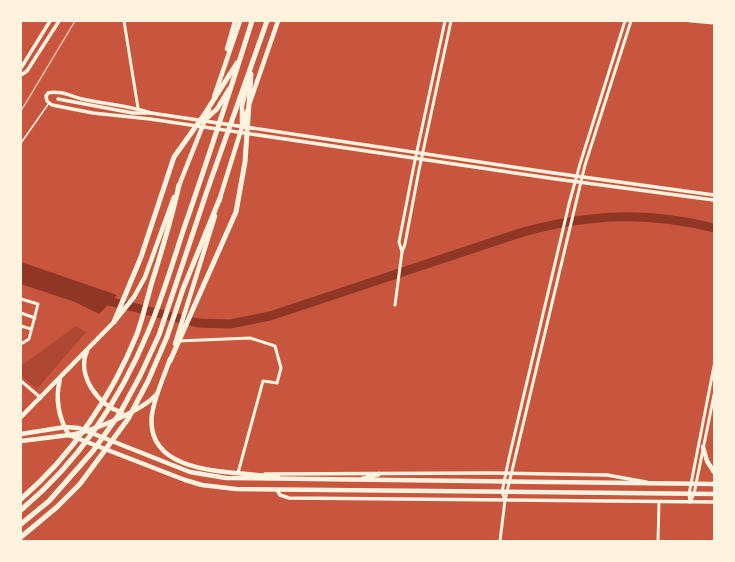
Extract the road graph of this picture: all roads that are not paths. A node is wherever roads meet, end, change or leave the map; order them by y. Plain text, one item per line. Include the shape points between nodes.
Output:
1 (50, 21) edge
2 (59, 21) edge
3 (124, 21) edge
4 (235, 21) edge
5 (240, 21) edge
6 (253, 21) edge
7 (267, 21) edge
8 (278, 21) edge
9 (445, 21) edge
10 (451, 21) edge
11 (625, 21) edge
12 (631, 21) edge
13 (690, 21) edge
14 (714, 23) edge
15 (241, 56) junction
16 (252, 67) junction
17 (21, 68) edge
18 (21, 74) edge
19 (221, 78) junction
20 (58, 99) dead end
21 (49, 103) junction
22 (138, 108) junction
23 (133, 113) junction
24 (151, 113) junction
25 (150, 119) junction
26 (205, 121) junction
27 (203, 126) junction
28 (242, 126) junction
29 (240, 132) junction
30 (21, 143) edge
31 (417, 153) junction
32 (422, 153) junction
33 (415, 159) junction
34 (421, 159) junction
35 (577, 176) junction
36 (582, 177) junction
37 (575, 182) junction
38 (581, 183) junction
39 (179, 185) junction
40 (714, 195) edge
41 (220, 198) junction
42 (714, 200) edge
43 (402, 252) junction
44 (21, 299) edge
45 (395, 305) dead end
46 (21, 313) edge
47 (35, 318) junction
48 (114, 322) junction
49 (21, 326) edge
50 (31, 330) junction
51 (21, 340) edge
52 (178, 340) junction
53 (25, 341) junction
54 (21, 344) edge
55 (89, 348) junction
56 (170, 361) joint
57 (714, 366) edge
58 (61, 377) junction
59 (21, 381) edge
60 (159, 392) junction
61 (714, 395) edge
62 (41, 398) junction
63 (130, 412) junction
64 (21, 417) edge
65 (65, 427) junction
66 (87, 430) junction
67 (21, 434) edge
68 (69, 435) junction
69 (21, 441) edge
70 (703, 446) junction
71 (714, 472) edge
72 (238, 473) junction
73 (258, 474) junction
74 (379, 474) junction
75 (506, 474) junction
76 (512, 474) junction
77 (293, 480) junction
78 (357, 480) junction
79 (507, 482) junction
80 (651, 483) junction
81 (693, 484) junction
82 (714, 484) edge
83 (277, 490) junction
84 (505, 492) junction
85 (691, 494) junction
86 (714, 494) edge
87 (21, 499) edge
88 (505, 500) junction
89 (659, 502) junction
90 (690, 502) junction
91 (714, 502) edge
92 (21, 510) edge
93 (21, 524) edge
94 (21, 537) edge
95 (500, 541) edge
96 (658, 541) edge

1 - 17 street
2 - 18 street via 27,71
3 - 22 street
4 - 19 main road
5 - 19 main road
6 - 15 highway
6 - 26 main road via 228,91 217,109
7 - 16 highway
7 - 28 main road via 244,94
8 - 28 main road
9 - 31 street
10 - 32 street
11 - 35 street
12 - 36 street
13 - 14 street
15 - 48 highway via 174,157 141,257
15 - 92 highway via 148,332 130,371 110,409 83,446 64,469
16 - 52 highway via 245,162 236,212
16 - 93 highway via 159,335 140,376 120,413 93,451 49,501
19 - 26 main road
20 - 23 street
21 - 22 street via 46,96 48,92 56,92
21 - 25 street via 93,113
21 - 30 lane
22 - 24 street
23 - 24 street
23 - 25 street
24 - 26 street
25 - 27 street
26 - 27 main road
26 - 28 street
27 - 29 street
27 - 39 main road
28 - 29 main road
28 - 31 street
29 - 33 street
29 - 41 main road
31 - 32 street
31 - 33 street
32 - 34 street
32 - 35 street
33 - 34 street
33 - 43 street via 399,242
34 - 37 street
34 - 43 street via 406,244
35 - 36 street
35 - 37 street
36 - 38 street
36 - 40 street
37 - 38 street
37 - 75 street
38 - 42 street
38 - 76 street
39 - 48 main road via 149,266 134,297
39 - 87 highway via 170,226 150,291 122,369 102,404 62,458
41 - 52 main road
41 - 94 highway via 183,288 167,337 128,419 80,484
43 - 45 street
44 - 47 street via 38,304
46 - 47 street
47 - 50 street
48 - 55 main road
49 - 50 street
50 - 53 street via 29,339
51 - 53 street
52 - 56 highway
52 - 72 street via 250,338 275,346 281,368 277,383 263,381
53 - 54 street
55 - 58 main road
55 - 63 main road via 85,365 92,388 102,401 112,408
56 - 60 main road
57 - 81 street
58 - 62 main road
58 - 65 main road via 57,396
59 - 62 street
60 - 63 main road via 149,402
60 - 72 main road via 152,414 153,427 157,440 165,452 176,460 193,466
61 - 70 street
62 - 64 main road
63 - 66 main road
65 - 66 main road
65 - 67 main road
65 - 68 main road
66 - 68 main road
66 - 77 main road via 198,474 238,479
68 - 69 main road
68 - 83 main road via 193,483 222,488
70 - 71 main road via 706,461
70 - 81 street
72 - 73 main road
73 - 74 street
73 - 77 main road
74 - 75 street
74 - 78 main road
75 - 76 street
75 - 79 street
76 - 79 street
76 - 80 street via 616,476
77 - 78 main road
78 - 79 main road
79 - 80 main road
79 - 84 street
80 - 81 main road
81 - 82 main road
81 - 85 street
83 - 84 main road
83 - 88 street via 280,495 289,498
84 - 85 main road
84 - 88 street
85 - 86 main road
85 - 90 street
88 - 89 street
88 - 95 street
89 - 90 street
89 - 96 street
90 - 91 street

